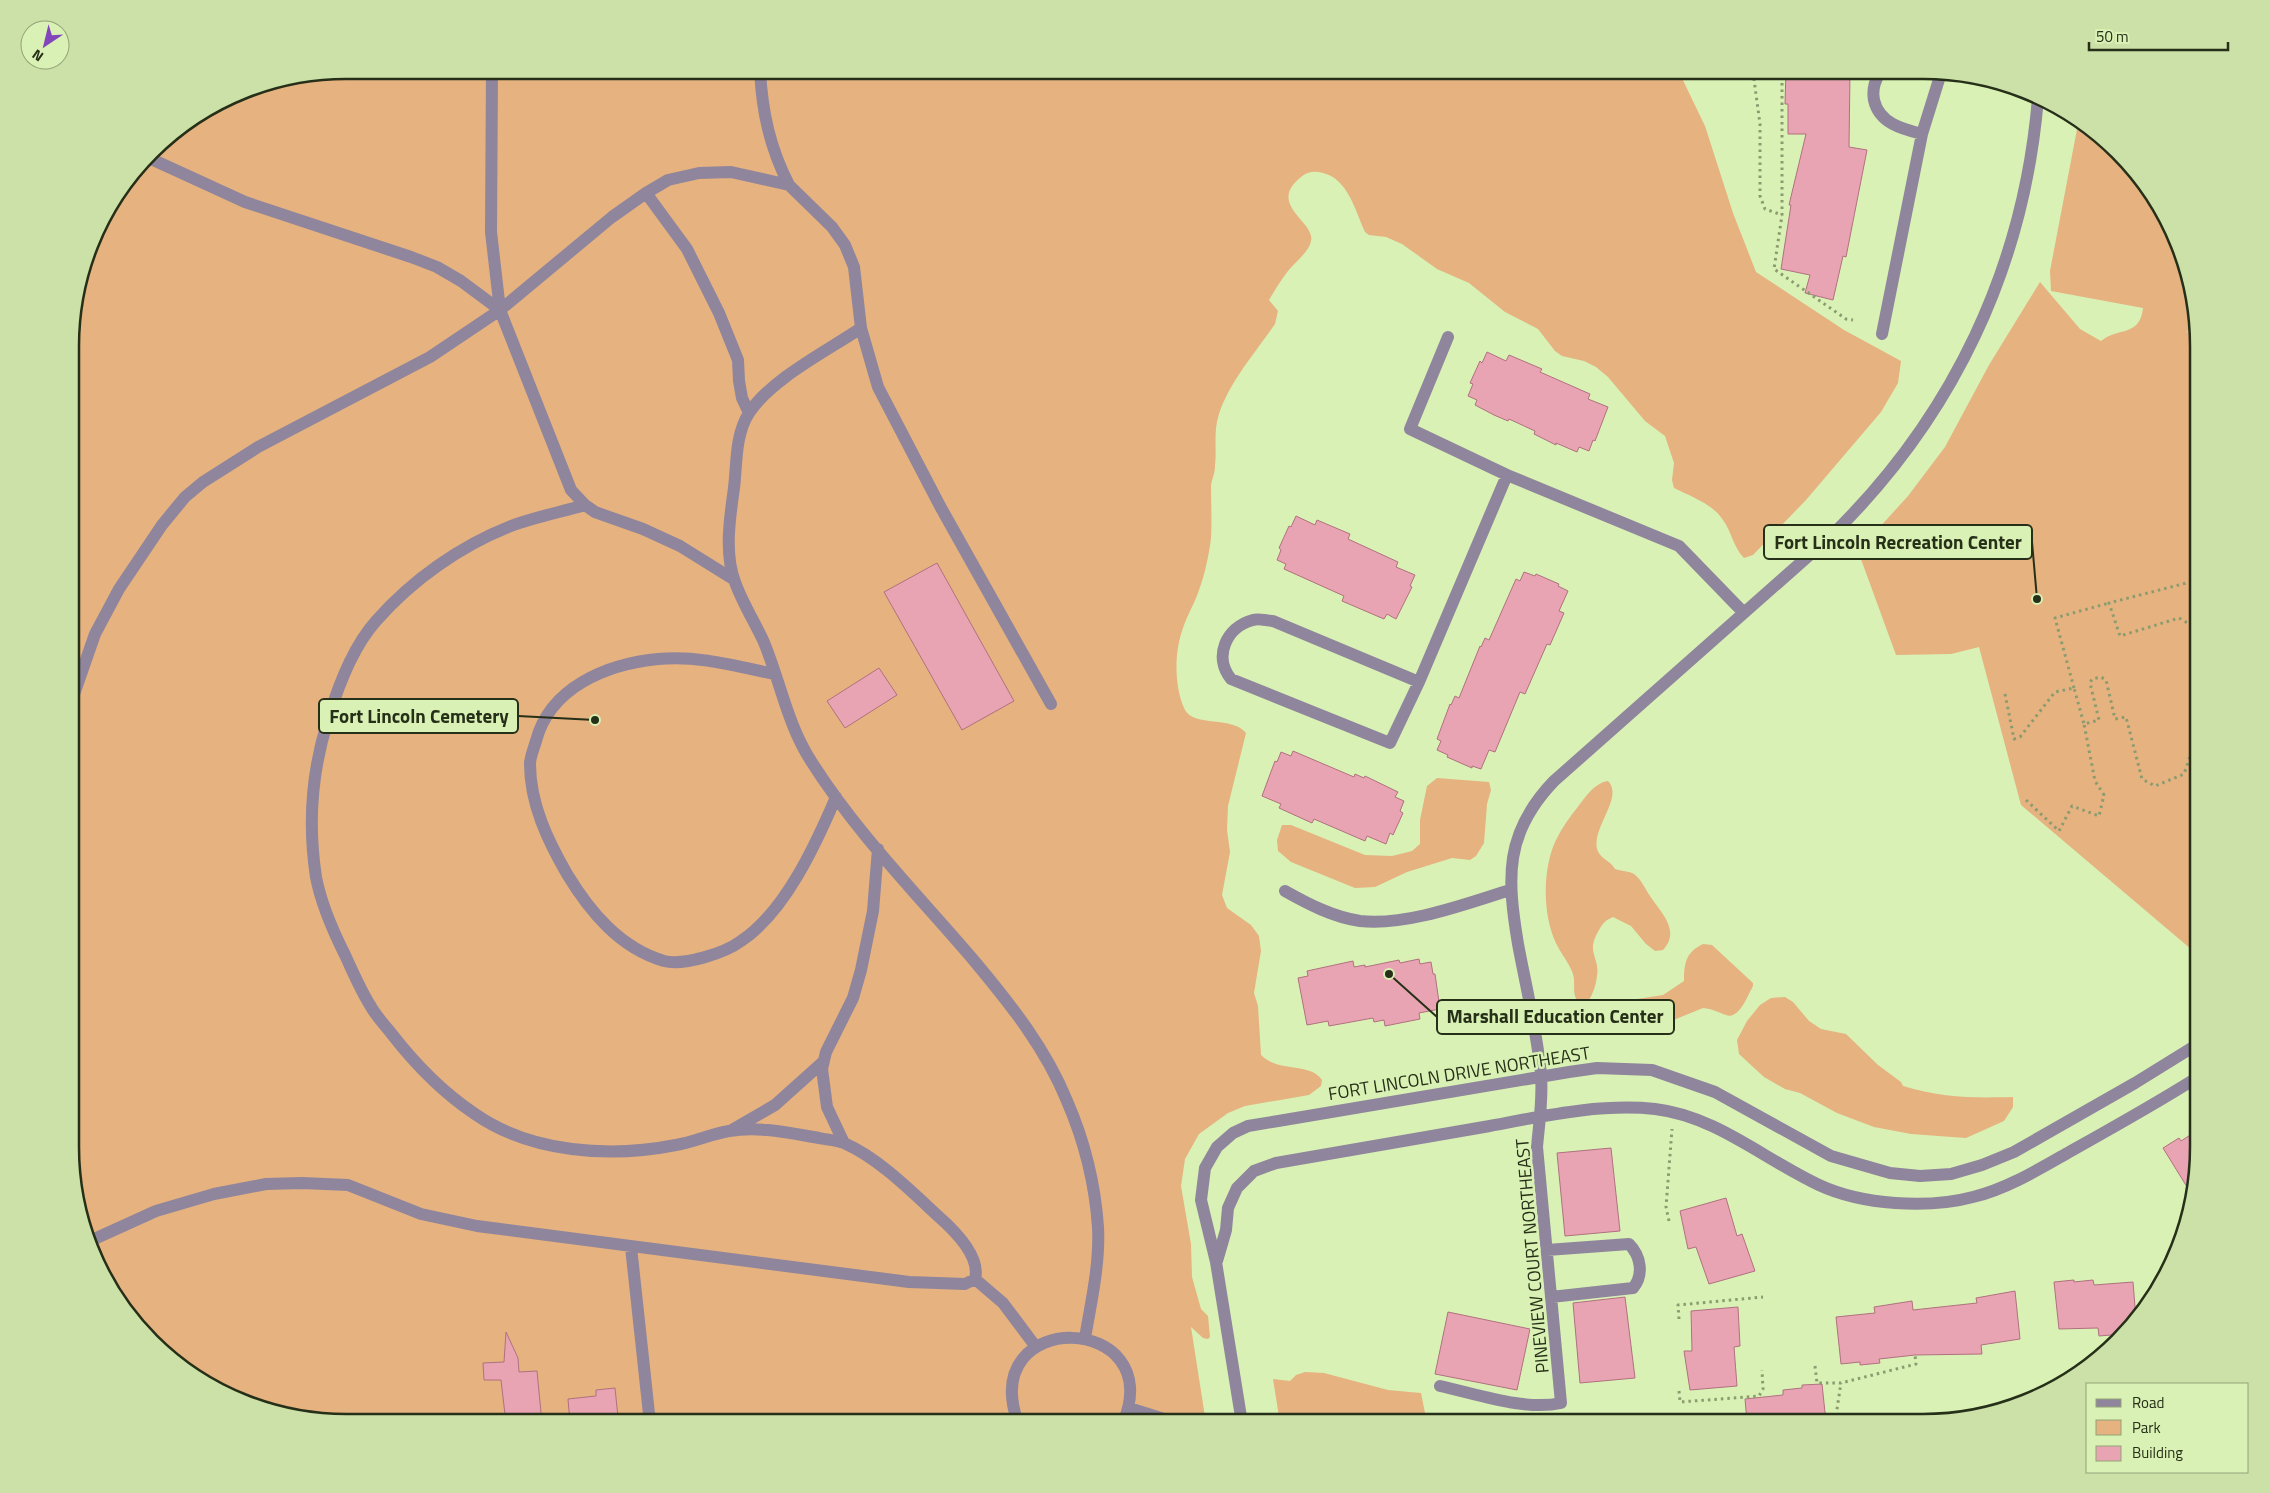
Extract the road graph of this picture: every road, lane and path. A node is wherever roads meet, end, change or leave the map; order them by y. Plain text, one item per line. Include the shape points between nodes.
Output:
1 (492, 79) edge
2 (761, 79) edge
3 (1754, 79) edge
4 (1782, 79) edge
5 (1878, 79) edge
6 (1939, 79) edge
7 (2037, 104) edge
8 (1922, 134) junction
9 (154, 160) edge
10 (789, 185) junction
11 (646, 193) junction
12 (1782, 215) junction
13 (500, 310) junction
14 (1853, 320) dead end
15 (861, 328) junction
16 (1882, 334) dead end
17 (1448, 337) dead end
18 (749, 413) junction
19 (1507, 475) junction
20 (585, 505) junction
21 (733, 579) junction
22 (2190, 582) edge
23 (2110, 603) junction
24 (1744, 613) junction
25 (2190, 624) edge
26 (774, 674) junction
27 (79, 680) edge
28 (1420, 682) junction
29 (2074, 688) junction
30 (2005, 694) dead end
31 (1051, 704) dead end
32 (2084, 724) junction
33 (2190, 756) edge
34 (836, 797) junction
35 (2026, 800) dead end
36 (878, 849) junction
37 (1510, 890) junction
38 (1285, 891) dead end
39 (2190, 1049) edge
40 (824, 1062) junction
41 (1541, 1076) junction
42 (2190, 1082) edge
43 (1541, 1117) junction
44 (1672, 1129) dead end
45 (731, 1131) junction
46 (844, 1143) junction
47 (1669, 1221) dead end
48 (95, 1239) edge
49 (631, 1247) junction
50 (1547, 1250) junction
51 (1216, 1262) junction
52 (975, 1278) junction
53 (1551, 1297) junction
54 (1763, 1297) dead end
55 (1679, 1318) dead end
56 (1085, 1338) junction
57 (1036, 1347) junction
58 (1914, 1355) dead end
59 (1815, 1366) dead end
60 (1762, 1370) dead end
61 (1841, 1384) junction
62 (1440, 1386) dead end
63 (1679, 1391) dead end
64 (1012, 1408) junction
65 (1129, 1408) junction
66 (649, 1414) edge
67 (1011, 1414) edge
68 (1014, 1414) edge
69 (1127, 1414) edge
70 (1148, 1414) edge
71 (1241, 1414) edge
72 (1836, 1414) edge

1 - 13 street via 491,232
2 - 10 street via 765,123 777,161
3 - 12 path via 1760,124 1760,196 1765,208
4 - 12 path
5 - 8 street via 1873,92 1876,110 1887,122
6 - 8 street
7 - 24 street, PINEVIEW COURT NORTHEAST via 2028,180 2012,242 1991,303 1952,382 1913,442 1873,493 1831,536
8 - 16 street
9 - 13 street via 245,202 437,267
10 - 11 street via 731,172 699,173 668,180
10 - 15 street via 832,227 845,246 854,267
11 - 13 street via 612,217
11 - 18 street via 687,249 722,320 738,360 742,398
12 - 14 path via 1774,269 1846,319
13 - 20 street via 571,490
13 - 27 street via 430,357 258,447 202,482 162,524 119,589 95,634
15 - 18 street via 767,391
15 - 31 street via 878,387 940,506
17 - 19 street via 1410,429
18 - 21 street via 738,438 730,516
19 - 24 street via 1679,546
19 - 28 street
20 - 21 street via 680,546
20 - 45 street via 513,525 468,546 422,578 375,622 346,671 320,743 312,839 317,882 334,934 370,1007 415,1062 442,1089 477,1116 512,1135 548,1145 588,1150 628,1151 675,1146
21 - 26 street via 764,642
22 - 23 path
23 - 25 path via 2120,636 2180,618
23 - 29 path via 2055,618
24 - 37 street, PINEVIEW COURT NORTHEAST via 1547,789 1518,839
26 - 34 street via 791,722 809,759
26 - 34 street via 700,659 659,658 596,674 566,691 538,731 530,763 532,791 542,828 582,899 610,932 641,951 666,961 688,960 713,955 741,942 762,923 796,880
28 - 28 street via 1390,743 1231,679 1222,660 1224,645 1239,626 1254,619 1273,622
29 - 30 path via 2056,692 2020,737 2014,739
29 - 32 path
32 - 33 path via 2100,720 2090,683 2092,679 2101,677 2106,680 2115,719 2126,717 2142,780 2155,786 2184,774
32 - 35 path via 2095,781 2104,795 2099,816 2072,806 2059,831
34 - 36 street
36 - 40 street via 873,911 861,970 853,998
36 - 56 street via 1031,1032 1067,1099 1093,1186 1098,1229 1096,1273
37 - 38 street via 1396,921 1360,921 1334,914
37 - 41 street, PINEVIEW COURT NORTHEAST
39 - 41 street, FORT LINCOLN DRIVE NORTHEAST via 2014,1152 1951,1174 1920,1176 1890,1172 1831,1156 1715,1092 1652,1070 1597,1068
40 - 45 street via 776,1105
40 - 46 street via 822,1076 827,1107
41 - 43 street, PINEVIEW COURT NORTHEAST
41 - 51 street, FORT LINCOLN DRIVE NORTHEAST via 1248,1126 1233,1133 1217,1147 1206,1168 1203,1184 1201,1200
42 - 43 street, FORT LINCOLN DRIVE NORTHEAST via 2033,1173 1975,1197 1935,1204 1881,1201 1820,1186 1711,1125 1685,1115 1632,1108
43 - 50 street, PINEVIEW COURT NORTHEAST via 1537,1147
43 - 51 street, FORT LINCOLN DRIVE NORTHEAST via 1276,1163 1254,1171 1237,1188 1228,1208 1226,1230
44 - 47 path via 1666,1207
45 - 46 street via 772,1130
46 - 52 street via 896,1177 945,1222 973,1256 978,1270
48 - 49 street via 156,1212 214,1194 266,1184 302,1182 348,1186 421,1214 477,1226
49 - 52 street via 909,1282 965,1284
49 - 66 street
50 - 53 street, PINEVIEW COURT NORTHEAST
50 - 53 street via 1629,1244 1638,1252 1640,1270 1639,1282 1627,1290
51 - 71 street, FORT LINCOLN DRIVE NORTHEAST
52 - 57 street via 1003,1303
53 - 62 street, PINEVIEW COURT NORTHEAST via 1562,1403 1550,1406 1530,1404
54 - 55 path via 1678,1305
56 - 57 street via 1052,1338
56 - 65 street via 1102,1344 1124,1367 1130,1392
57 - 64 street via 1016,1370 1012,1383
58 - 61 path via 1916,1364
59 - 61 path via 1817,1384
60 - 63 path via 1763,1389 1759,1396 1680,1402
61 - 72 path
64 - 67 street
64 - 68 street
65 - 69 street
65 - 70 street

